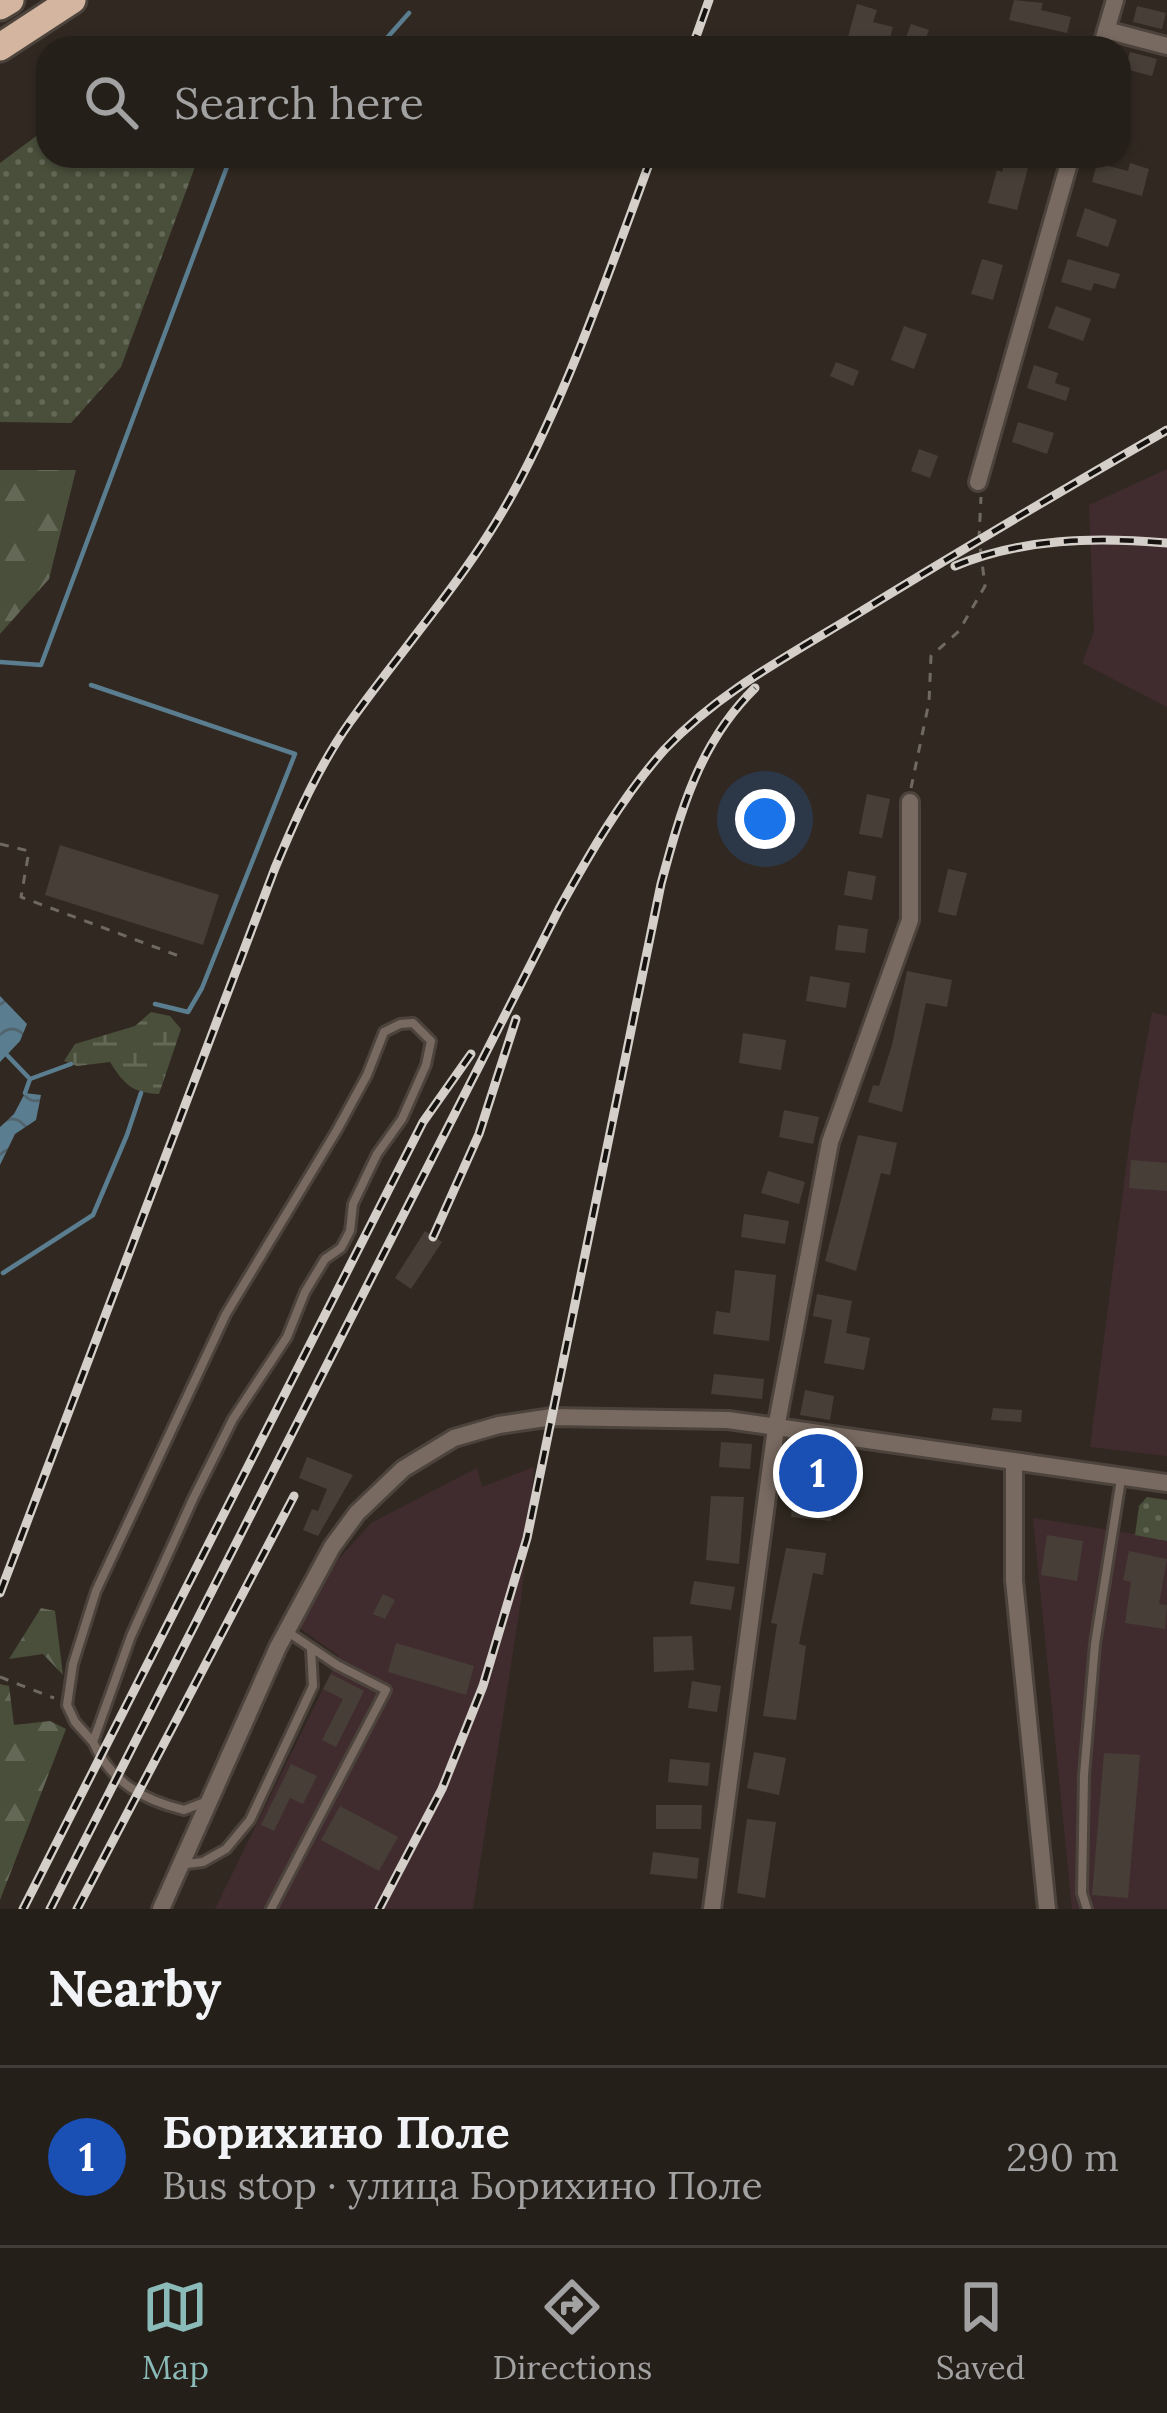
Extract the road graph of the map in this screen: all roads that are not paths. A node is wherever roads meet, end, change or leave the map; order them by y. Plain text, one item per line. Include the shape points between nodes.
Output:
1 (10, 0) edge
2 (72, 0) edge
3 (1115, 0) edge
4 (0, 6) edge
5 (1105, 36) edge
6 (1131, 42) edge
7 (1167, 46) edge
8 (0, 47) edge
9 (1068, 168) edge
10 (978, 482) road end
11 (910, 802) road end
12 (776, 1428) junction
13 (1014, 1463) junction
14 (1122, 1477) junction
15 (1167, 1483) edge
16 (287, 1631) junction
17 (311, 1648) junction
18 (93, 1742) junction
19 (212, 1799) junction
20 (182, 1864) junction
21 (161, 1909) edge
22 (271, 1909) edge
23 (712, 1909) edge
24 (1047, 1909) edge
25 (1087, 1909) edge

1 - 4 highway
2 - 8 highway
3 - 5 street
6 - 7 street
9 - 10 street
11 - 12 street via 910,920 830,1142
12 - 13 street
12 - 16 street via 666,1417 552,1418 454,1438 418,1457 357,1513
12 - 23 street
13 - 14 street
13 - 24 street via 1014,1580
14 - 15 street
14 - 25 lane via 1084,1775
16 - 17 lane
16 - 19 street
17 - 20 lane via 313,1686 250,1820 226,1849
17 - 22 lane via 386,1690
18 - 18 lane via 131,1636 232,1419 325,1259 341,1249 353,1204 426,1066 431,1041 413,1023 384,1032 337,1130 226,1314 96,1591 67,1705
18 - 19 lane via 116,1779 149,1799 184,1810
19 - 20 street
20 - 21 street

